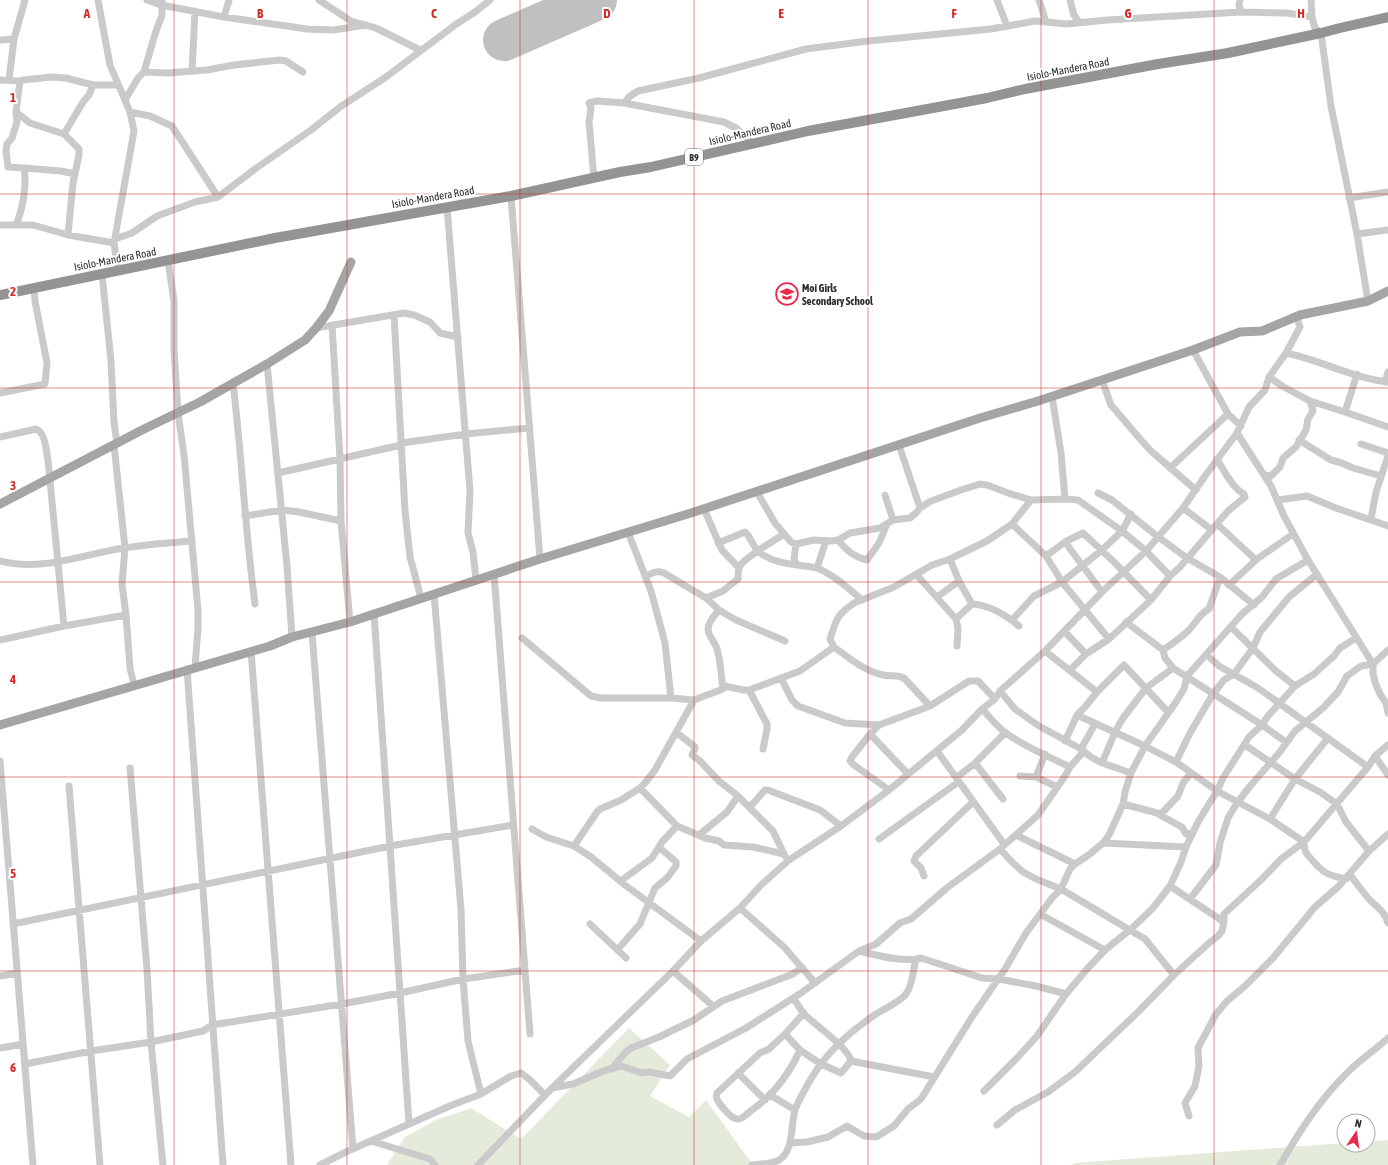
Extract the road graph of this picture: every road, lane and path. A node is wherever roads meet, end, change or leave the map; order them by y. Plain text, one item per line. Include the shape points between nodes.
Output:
1 (25, 0) edge
2 (98, 0) edge
3 (147, 0) edge
4 (229, 0) edge
5 (320, 0) edge
6 (490, 0) edge
7 (997, 0) edge
8 (1039, 0) edge
9 (1070, 0) edge
10 (1240, 0) edge
11 (1311, 0) edge
12 (162, 2) edge
13 (195, 11) junction
14 (1241, 12) junction
15 (224, 17) junction
16 (1312, 17) junction
17 (1388, 17) edge
18 (1046, 22) junction
19 (1079, 22) junction
20 (366, 25) junction
21 (1006, 26) junction
22 (1321, 34) junction
23 (14, 39) junction
24 (0, 40) edge
25 (420, 50) junction
26 (192, 71) junction
27 (144, 72) junction
28 (303, 72) dead end
29 (0, 80) edge
30 (9, 80) junction
31 (20, 81) junction
32 (93, 85) junction
33 (118, 85) junction
34 (125, 100) junction
35 (624, 103) junction
36 (16, 112) junction
37 (130, 112) junction
38 (64, 134) junction
39 (754, 144) junction
40 (8, 167) junction
41 (0, 168) edge
42 (24, 168) junction
43 (75, 174) junction
44 (594, 178) junction
45 (1388, 192) edge
46 (511, 196) junction
47 (218, 197) junction
48 (1349, 198) junction
49 (447, 207) junction
50 (0, 225) edge
51 (16, 225) junction
52 (1388, 230) edge
53 (1357, 234) junction
54 (68, 235) junction
55 (114, 241) junction
56 (168, 261) junction
57 (351, 262) dead end
58 (118, 271) junction
59 (102, 274) junction
60 (34, 287) junction
61 (1388, 291) edge
62 (0, 295) edge
63 (1368, 300) junction
64 (1300, 315) junction
65 (394, 316) junction
66 (332, 325) junction
67 (316, 328) junction
68 (458, 337) junction
69 (1193, 350) junction
70 (1286, 353) junction
71 (267, 364) junction
72 (1388, 372) edge
73 (1356, 374) junction
74 (1269, 377) junction
75 (1102, 380) junction
76 (1386, 382) edge
77 (233, 383) junction
78 (0, 393) edge
79 (1052, 396) junction
80 (1310, 401) junction
81 (1345, 412) junction
82 (178, 413) junction
83 (1228, 414) junction
84 (1241, 426) junction
85 (1388, 427) edge
86 (529, 428) junction
87 (1237, 433) junction
88 (466, 434) junction
89 (0, 438) edge
90 (1299, 440) junction
91 (116, 444) junction
92 (401, 444) junction
93 (1361, 444) dead end
94 (899, 445) junction
95 (1388, 455) edge
96 (340, 458) junction
97 (1217, 459) junction
98 (1170, 468) junction
99 (278, 473) junction
100 (1264, 475) junction
101 (1381, 476) junction
102 (50, 479) junction
103 (1196, 490) junction
104 (757, 492) junction
105 (1098, 493) dead end
106 (885, 495) dead end
107 (1065, 499) junction
108 (1031, 500) junction
109 (1278, 500) junction
110 (0, 504) edge
111 (920, 508) junction
112 (1183, 508) junction
113 (704, 509) junction
114 (282, 510) junction
115 (1131, 514) junction
116 (245, 516) junction
117 (1371, 519) junction
118 (341, 521) junction
119 (890, 521) junction
120 (1012, 524) junction
121 (1217, 524) junction
122 (1388, 526) edge
123 (1212, 530) junction
124 (1122, 531) junction
125 (628, 532) junction
126 (784, 534) junction
127 (1293, 534) junction
128 (1158, 536) junction
129 (838, 540) junction
130 (191, 541) junction
131 (826, 541) junction
132 (718, 542) junction
133 (1065, 542) junction
134 (796, 544) junction
135 (125, 548) junction
136 (1102, 550) junction
137 (1146, 551) junction
138 (758, 552) junction
139 (1046, 556) junction
140 (1188, 558) junction
141 (540, 559) junction
142 (950, 559) junction
143 (1256, 560) junction
144 (1308, 560) junction
145 (0, 561) edge
146 (58, 562) junction
147 (796, 564) junction
148 (1083, 565) junction
149 (739, 568) junction
150 (817, 568) junction
151 (1124, 572) junction
152 (494, 574) junction
153 (916, 574) junction
154 (1318, 574) junction
155 (646, 576) junction
156 (1170, 576) junction
157 (1220, 577) junction
158 (476, 580) junction
159 (959, 581) junction
160 (1062, 582) junction
161 (1230, 585) junction
162 (1102, 592) junction
163 (434, 594) junction
164 (937, 597) junction
165 (421, 598) junction
166 (706, 598) junction
167 (862, 600) junction
168 (1151, 600) junction
169 (255, 604) dead end
170 (972, 604) junction
171 (1254, 605) junction
172 (719, 610) junction
173 (1085, 610) junction
174 (374, 613) junction
175 (126, 615) junction
176 (956, 618) junction
177 (1012, 620) junction
178 (350, 622) junction
179 (1126, 622) junction
180 (64, 626) junction
181 (1019, 626) dead end
182 (1231, 627) junction
183 (1064, 630) junction
184 (312, 633) junction
185 (292, 638) junction
186 (522, 638) dead end
187 (1356, 638) junction
188 (1109, 639) junction
189 (0, 640) edge
190 (785, 641) dead end
191 (834, 646) junction
192 (957, 646) dead end
193 (1253, 648) junction
194 (1163, 650) junction
195 (1388, 650) edge
196 (251, 651) junction
197 (1045, 651) junction
198 (1086, 654) junction
199 (1207, 654) junction
200 (1373, 664) junction
201 (191, 668) junction
202 (1173, 668) junction
203 (1070, 670) junction
204 (1234, 674) junction
205 (1187, 676) junction
206 (781, 678) junction
207 (134, 685) junction
208 (1295, 686) junction
209 (1146, 688) junction
210 (723, 689) junction
211 (749, 690) junction
212 (1000, 691) junction
213 (1097, 692) junction
214 (1213, 694) junction
215 (671, 698) junction
216 (995, 699) junction
217 (694, 700) junction
218 (1387, 703) edge
219 (1279, 704) junction
220 (930, 706) junction
221 (982, 708) junction
222 (1168, 712) junction
223 (1388, 713) edge
224 (1077, 715) junction
225 (1305, 722) junction
226 (1095, 724) junction
227 (0, 725) edge
228 (879, 725) junction
229 (1262, 725) junction
230 (676, 732) junction
231 (1114, 732) junction
232 (1004, 733) junction
233 (870, 734) junction
234 (1328, 738) junction
235 (1065, 741) junction
236 (1286, 742) junction
237 (1245, 745) junction
238 (1388, 745) edge
239 (1145, 746) junction
240 (763, 749) dead end
241 (1083, 750) junction
242 (937, 751) junction
243 (1045, 754) junction
244 (1375, 756) junction
245 (0, 762) edge
246 (1176, 762) junction
247 (975, 763) junction
248 (1102, 763) junction
249 (1270, 763) junction
250 (1070, 767) junction
251 (1368, 767) junction
252 (130, 768) dead end
253 (1130, 773) junction
254 (1191, 773) junction
255 (908, 774) junction
256 (1388, 775) edge
257 (1020, 776) dead end
258 (957, 777) junction
259 (1036, 777) junction
260 (1295, 778) junction
261 (69, 786) dead end
262 (1057, 787) junction
263 (640, 788) junction
264 (889, 790) junction
265 (1217, 792) junction
266 (738, 796) junction
267 (1003, 799) dead end
268 (973, 802) junction
269 (1237, 803) junction
270 (1123, 804) junction
271 (1337, 804) junction
272 (750, 807) junction
273 (1158, 814) junction
274 (1270, 819) junction
275 (513, 825) junction
276 (677, 826) junction
277 (841, 826) junction
278 (532, 829) dead end
279 (3, 830) edge
280 (1193, 833) junction
281 (1388, 834) edge
282 (454, 835) junction
283 (699, 835) junction
284 (1016, 835) junction
285 (879, 839) dead end
286 (1304, 842) junction
287 (1103, 843) junction
288 (390, 846) junction
289 (574, 846) junction
290 (1002, 846) junction
291 (658, 847) junction
292 (1186, 847) junction
293 (1369, 851) junction
294 (786, 857) junction
295 (330, 859) junction
296 (1075, 864) junction
297 (268, 872) junction
298 (924, 876) dead end
299 (1348, 877) junction
300 (622, 880) junction
301 (203, 885) junction
302 (1170, 886) junction
303 (1060, 889) junction
304 (141, 898) junction
305 (1190, 899) junction
306 (650, 902) junction
307 (740, 908) junction
308 (79, 911) junction
309 (1040, 914) junction
310 (1224, 922) junction
311 (1388, 923) edge
312 (13, 924) junction
313 (590, 924) dead end
314 (1131, 929) junction
315 (701, 941) junction
316 (618, 949) junction
317 (1105, 950) junction
318 (859, 951) junction
319 (626, 958) dead end
320 (916, 959) junction
321 (802, 967) junction
322 (525, 970) junction
323 (673, 971) junction
324 (17, 973) junction
325 (0, 976) edge
326 (1174, 976) junction
327 (463, 979) junction
328 (999, 979) junction
329 (815, 983) junction
330 (400, 993) junction
331 (1066, 994) junction
332 (793, 998) junction
333 (342, 1004) junction
334 (713, 1006) junction
335 (804, 1013) junction
336 (280, 1015) junction
337 (212, 1025) junction
338 (530, 1034) dead end
339 (785, 1034) junction
340 (1388, 1038) edge
341 (151, 1042) junction
342 (839, 1043) junction
343 (23, 1044) junction
344 (0, 1048) edge
345 (800, 1050) junction
346 (90, 1051) junction
347 (851, 1061) junction
348 (25, 1064) junction
349 (821, 1064) junction
350 (612, 1068) junction
351 (738, 1073) junction
352 (934, 1077) junction
353 (552, 1088) junction
354 (984, 1091) dead end
355 (481, 1094) junction
356 (545, 1095) junction
357 (768, 1098) junction
358 (795, 1110) junction
359 (1189, 1116) dead end
360 (409, 1124) junction
361 (997, 1125) dead end
362 (371, 1141) junction
363 (790, 1143) junction
364 (353, 1149) junction
365 (33, 1165) edge
366 (100, 1165) edge
367 (163, 1165) edge
368 (223, 1165) edge
369 (291, 1165) edge
370 (320, 1165) edge
371 (435, 1165) edge
372 (478, 1165) edge
373 (752, 1165) edge
374 (1280, 1165) edge

1 - 23 street
2 - 33 street via 110,65
3 - 12 street
4 - 15 street
5 - 20 street via 351,21
6 - 25 street
7 - 21 street
8 - 18 street
9 - 19 street via 1074,16
10 - 14 street
11 - 16 street
12 - 13 street
12 - 27 street via 162,15
13 - 15 street
13 - 26 street
14 - 16 street via 1287,13
14 - 19 street
15 - 20 street via 321,30
16 - 22 street via 1315,28
17 - 22 highway, Isiolo-Mandera Road / B9
18 - 19 street
18 - 21 street via 1025,22
20 - 25 street
21 - 35 street via 806,49 699,78 638,91
22 - 39 highway, Isiolo-Mandera Road / B9 via 808,131
22 - 48 street via 1331,106
23 - 24 street
23 - 30 street
25 - 47 street
26 - 27 street via 168,74
26 - 28 street via 280,60
27 - 34 street
29 - 30 street
30 - 31 street
31 - 32 street via 52,77
31 - 36 street
32 - 33 street
32 - 38 street
33 - 34 street
34 - 37 street
35 - 39 street via 724,122 736,128
35 - 44 street via 589,103
36 - 38 street via 30,123
36 - 40 street via 17,122 12,138 7,144
37 - 47 street via 150,116 172,126
37 - 55 street via 133,140
38 - 43 street via 80,152
39 - 44 highway, Isiolo-Mandera Road / B9
40 - 41 street
40 - 42 street
42 - 43 street
42 - 51 street via 26,180
43 - 54 street
44 - 46 highway, Isiolo-Mandera Road / B9
45 - 48 street
46 - 49 highway, Isiolo-Mandera Road / B9
46 - 86 street
47 - 55 street via 194,202 157,216 132,233
48 - 53 street
49 - 56 highway, Isiolo-Mandera Road / B9 via 275,238
49 - 68 street
50 - 51 street
51 - 54 street via 33,226
52 - 53 street
53 - 63 street
54 - 55 street
55 - 58 street
56 - 58 highway, Isiolo-Mandera Road / B9
56 - 82 street via 174,301
57 - 67 main road via 328,311
58 - 59 highway, Isiolo-Mandera Road / B9
59 - 60 highway, Isiolo-Mandera Road / B9
59 - 91 street
60 - 62 highway, Isiolo-Mandera Road / B9
60 - 78 street via 47,363 45,384
61 - 63 main road
63 - 64 main road
64 - 69 main road via 1262,331 1240,332
64 - 70 street via 1300,327
65 - 66 street
65 - 68 street via 404,313 414,315 430,322 440,332
65 - 92 street
66 - 67 street
66 - 96 street
67 - 71 main road via 305,340
68 - 88 street
69 - 75 main road
69 - 83 street
70 - 73 street
70 - 74 street
71 - 77 main road
71 - 99 street
72 - 76 street
73 - 76 street
73 - 81 street
74 - 80 street
74 - 84 street via 1265,390 1249,407
75 - 79 main road
75 - 98 street via 1111,405 1151,451
77 - 82 main road
77 - 116 street
79 - 94 main road
79 - 107 street
80 - 81 street
80 - 90 street via 1313,411
81 - 85 street
82 - 91 main road
82 - 130 street
83 - 84 street
83 - 98 street
84 - 87 street
86 - 88 street
86 - 141 street
87 - 97 street
87 - 100 street
88 - 92 street
88 - 158 street via 470,491 468,533
89 - 102 street via 40,430
90 - 100 street via 1296,447 1283,458 1280,467 1270,476
90 - 101 street via 1331,460
91 - 102 main road
91 - 135 street
92 - 96 street
92 - 165 street via 410,557
93 - 95 street
94 - 104 main road
94 - 111 street
95 - 101 street
96 - 99 street
96 - 118 street
97 - 103 street
97 - 121 street via 1227,476 1245,497
98 - 103 street
99 - 114 street
100 - 109 street
101 - 117 street
102 - 110 main road
102 - 146 street
103 - 112 street
104 - 113 main road
104 - 126 street
105 - 115 street
106 - 119 street
107 - 108 street
107 - 124 street via 1078,500
108 - 111 street via 980,484 938,498
108 - 120 street
109 - 117 street via 1307,496
109 - 127 street
111 - 119 street via 910,518
112 - 123 street
112 - 128 street
113 - 125 main road
113 - 132 street
114 - 116 street
114 - 118 street
114 - 185 street
115 - 124 street
115 - 128 street
116 - 169 street
117 - 122 street
118 - 178 street
119 - 129 street via 880,528 850,533
119 - 129 street via 867,560 850,553
120 - 139 street
120 - 142 street via 987,541
121 - 123 street
121 - 143 street
123 - 140 street
124 - 136 street
124 - 137 street
125 - 141 main road
125 - 155 street
126 - 134 street
126 - 138 street
127 - 143 street
127 - 144 street
128 - 137 street
128 - 140 street
129 - 131 street
130 - 135 street
130 - 201 street via 198,628
131 - 134 street via 814,540
131 - 150 street
132 - 138 street via 745,532
132 - 149 street
133 - 136 street via 1083,533
133 - 139 street
133 - 148 street
134 - 147 street
135 - 146 street
135 - 175 street via 122,584
136 - 148 street
136 - 151 street
137 - 151 street
137 - 156 street
138 - 147 street via 769,559
138 - 149 street via 748,557
139 - 160 street
140 - 156 street
140 - 157 street
141 - 152 main road
142 - 153 street
142 - 159 street
143 - 161 street
144 - 154 street
144 - 171 street via 1276,579
145 - 146 street via 21,565
146 - 180 street
147 - 150 street
148 - 160 street
148 - 162 street
149 - 166 street via 738,579
150 - 167 street via 836,578
151 - 162 street
151 - 168 street
152 - 158 main road
152 - 275 street
153 - 164 street
153 - 167 street via 894,587
154 - 187 street
154 - 193 street via 1280,606 1260,632
155 - 166 street via 659,571
155 - 215 street via 666,648
156 - 168 street
157 - 161 street
157 - 194 street via 1209,609 1202,613 1180,639
158 - 163 main road
159 - 164 street
159 - 170 street
160 - 173 street
160 - 177 street via 1034,596
161 - 171 street
162 - 173 street
163 - 165 main road
163 - 282 street
164 - 176 street
165 - 174 main road
166 - 172 street
167 - 191 street via 854,603 839,616 830,639
168 - 179 street
170 - 176 street
170 - 177 street via 985,606
171 - 182 street
172 - 190 street via 747,626
172 - 210 street via 708,629 720,660
173 - 183 street
173 - 188 street
174 - 178 main road
174 - 288 street
175 - 180 street
175 - 207 street via 130,668
176 - 192 street
177 - 181 street
178 - 184 main road
179 - 188 street
179 - 194 street
180 - 189 street
182 - 193 street
182 - 199 street
183 - 197 street
183 - 198 street
184 - 185 main road
184 - 295 street
185 - 196 main road
186 - 215 street via 591,696
187 - 200 street
187 - 208 street via 1340,648 1314,674
188 - 198 street
191 - 206 street via 800,671
191 - 220 street via 852,661 872,672 904,678
193 - 204 street
193 - 208 street
194 - 202 street via 1165,658
195 - 200 street
196 - 201 main road
196 - 297 street
197 - 203 street
197 - 212 street
198 - 203 street
199 - 204 street via 1219,666
199 - 205 street
200 - 218 street via 1376,684
200 - 225 street via 1354,670 1323,708
201 - 207 main road
201 - 301 street
202 - 205 street
202 - 209 street
203 - 213 street
204 - 214 street via 1224,680
204 - 219 street
205 - 214 street
205 - 222 street via 1184,689
206 - 211 street
206 - 228 street via 792,700 798,706 846,723
207 - 227 main road
208 - 219 street
209 - 213 street via 1124,665
209 - 222 street
209 - 231 street
210 - 211 street via 725,686
210 - 217 street
211 - 240 street via 767,724
212 - 216 street
212 - 235 street via 1015,709
213 - 224 street
214 - 229 street
214 - 246 street
215 - 217 street
216 - 220 street via 978,681 969,681
216 - 221 street
217 - 230 street
218 - 223 street
219 - 225 street
219 - 229 street
220 - 228 street
221 - 232 street
221 - 242 street via 962,730
222 - 239 street
224 - 226 street
224 - 235 street
225 - 234 street
225 - 236 street
226 - 231 street
226 - 241 street
228 - 233 street
229 - 236 street
229 - 237 street
230 - 263 street via 655,770
230 - 266 street via 695,747 692,755
231 - 239 street
231 - 248 street
232 - 243 street
232 - 247 street
233 - 255 street
233 - 264 street via 850,761
234 - 251 street
234 - 260 street
235 - 241 street
236 - 249 street
237 - 249 street
237 - 265 street via 1223,778
238 - 244 street
239 - 246 street
239 - 253 street
241 - 248 street
241 - 250 street
242 - 255 street
242 - 258 street
243 - 250 street
243 - 259 street
244 - 251 street
244 - 256 street
245 - 279 street
246 - 254 street
247 - 258 street
247 - 267 street
248 - 253 street
249 - 260 street
249 - 269 street
250 - 262 street
251 - 271 street
252 - 304 street
253 - 270 street
254 - 265 street
254 - 273 street via 1183,783 1178,796 1163,813
255 - 264 street
257 - 259 street
258 - 268 street
258 - 285 street via 956,783
259 - 262 street
260 - 271 street
260 - 274 street
261 - 308 street
262 - 284 street via 1038,815
263 - 276 street
263 - 289 street via 600,809
264 - 277 street
265 - 269 street
265 - 280 street
266 - 272 street
266 - 283 street via 727,812
268 - 290 street
268 - 298 street via 916,856 914,861
269 - 274 street
269 - 305 street via 1223,831 1216,865
270 - 273 street
270 - 287 street
271 - 286 street
271 - 293 street via 1346,822
272 - 277 street via 765,790 768,790 820,810
272 - 294 street via 773,831
273 - 280 street via 1182,827 1186,834
274 - 286 street
275 - 282 street
275 - 322 street
276 - 283 street
276 - 291 street
277 - 294 street
278 - 289 street
279 - 312 street
280 - 292 street
281 - 293 street
282 - 288 street
282 - 327 street via 461,909
283 - 294 street via 724,844 753,847
284 - 290 street
284 - 296 street
286 - 299 street via 1305,853 1320,870 1329,875
286 - 310 street via 1281,859 1224,914
287 - 292 street
287 - 296 street
288 - 295 street
288 - 330 street
289 - 300 street
290 - 303 street via 1012,862 1023,872
290 - 318 street via 911,919 900,923 876,944
291 - 300 street via 652,858
291 - 306 street via 676,862 676,866 655,888
292 - 302 street
293 - 299 street
294 - 307 street
295 - 297 street
295 - 333 street
296 - 303 street
297 - 301 street
297 - 336 street
299 - 311 street via 1380,907
299 - 359 street via 1315,906 1273,958 1216,1014 1198,1048 1199,1066 1195,1086 1185,1103
300 - 306 street via 625,885
301 - 304 street
301 - 337 street
302 - 305 street
302 - 314 street via 1152,909
303 - 309 street
303 - 314 street
304 - 308 street
304 - 341 street
305 - 310 street
306 - 315 street
306 - 316 street via 640,924
307 - 315 street
307 - 321 street via 785,948
308 - 312 street
308 - 346 street
309 - 317 street
309 - 328 street
310 - 326 street via 1218,936
312 - 324 street
313 - 316 street
314 - 317 street
314 - 326 street via 1146,939
315 - 323 street
316 - 319 street
317 - 331 street
318 - 320 street
318 - 329 street
320 - 328 street via 921,958 982,978
320 - 342 street via 912,984 906,995
321 - 329 street
321 - 334 street via 793,974
322 - 327 street
322 - 338 street
323 - 334 street
323 - 353 street
324 - 325 street
324 - 343 street
326 - 361 street via 1075,1072 1048,1092 1015,1110
327 - 330 street
327 - 355 street via 468,1041
328 - 331 street
328 - 352 street
329 - 332 street
330 - 333 street
330 - 360 street
331 - 354 street via 1037,1036
332 - 335 street
332 - 350 street via 687,1060 670,1076 642,1073 621,1066
333 - 336 street
333 - 364 street
334 - 350 street via 694,1020 631,1048
335 - 339 street
335 - 342 street
336 - 337 street
336 - 369 street
337 - 341 street via 203,1031
337 - 368 street
339 - 345 street
339 - 351 street
340 - 374 street via 1330,1091 1314,1110
341 - 346 street
341 - 367 street
342 - 347 street
342 - 349 street
343 - 344 street
343 - 348 street
345 - 349 street
345 - 357 street via 787,1075
346 - 348 street
346 - 366 street
347 - 349 street via 841,1073
347 - 352 street
348 - 365 street
349 - 358 street via 807,1084
350 - 353 street via 573,1084
351 - 357 street
351 - 357 street via 716,1097 730,1115 740,1119
352 - 363 street via 921,1099 908,1109 898,1123 876,1137 864,1136 847,1126 828,1137
353 - 356 street
355 - 356 street via 521,1073
355 - 360 street
356 - 372 street
357 - 358 street
358 - 363 street
360 - 362 street
362 - 364 street
362 - 371 street via 430,1159
363 - 373 street via 786,1153 779,1160
364 - 370 street

